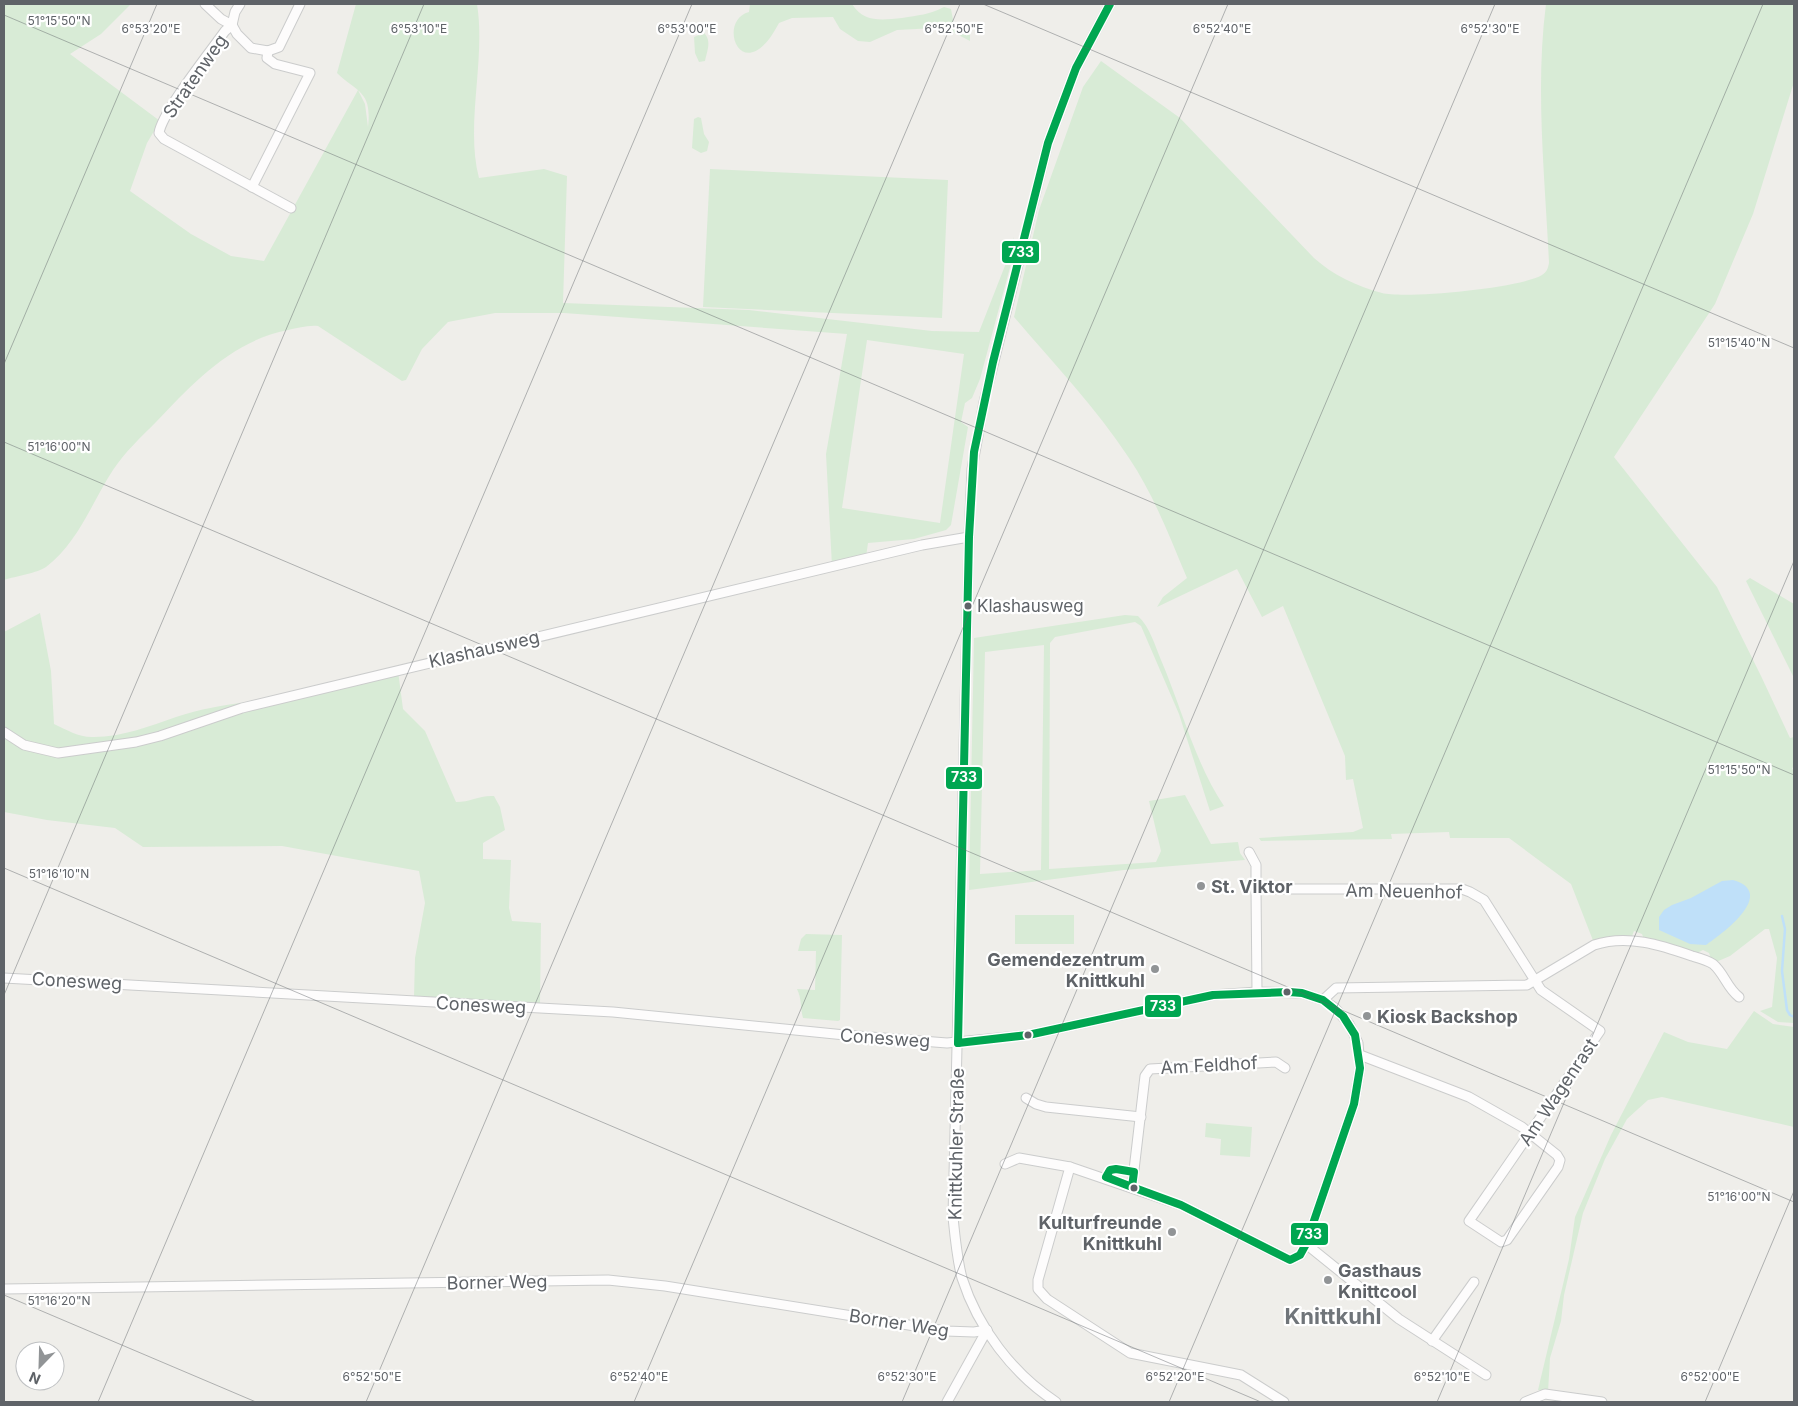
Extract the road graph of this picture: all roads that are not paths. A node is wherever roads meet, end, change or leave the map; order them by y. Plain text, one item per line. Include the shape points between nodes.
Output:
1 (205, 4) edge
2 (240, 4) edge
3 (300, 4) edge
4 (1110, 4) edge
5 (232, 25) junction
6 (268, 51) junction
7 (252, 186) junction
8 (291, 208) dead end
9 (969, 537) junction
10 (4, 732) edge
11 (1250, 852) dead end
12 (1256, 890) junction
13 (4, 978) edge
14 (1535, 981) junction
15 (1257, 992) junction
16 (1739, 997) dead end
17 (1323, 1000) junction
18 (958, 1042) junction
19 (1360, 1055) junction
20 (1285, 1068) dead end
21 (1026, 1098) dead end
22 (1141, 1117) junction
23 (1529, 1135) junction
24 (1006, 1164) dead end
25 (1070, 1166) junction
26 (1132, 1187) junction
27 (1306, 1244) junction
28 (1474, 1282) dead end
29 (4, 1289) edge
30 (986, 1330) junction
31 (1432, 1341) junction
32 (1486, 1375) dead end
33 (947, 1402) edge
34 (1056, 1402) edge
35 (1284, 1402) edge
36 (1525, 1402) edge
37 (1602, 1402) edge

1 - 5 street
2 - 5 street, Stratenweg
3 - 6 street via 279,47
4 - 9 street, Knittkuhler Straße via 1076,68 1048,143 984,402 972,469
5 - 6 street via 251,48
5 - 7 street, Stratenweg via 170,109 159,132 164,138
6 - 7 street via 267,58 275,64 310,73
7 - 8 street, Stratenweg
9 - 10 street, Klashausweg via 922,545 378,674 242,708 136,742 58,753 24,745
9 - 18 street, Knittkuhler Straße
11 - 12 street via 1256,865
12 - 14 street, Am Neuenhof via 1454,889 1470,892 1484,900
12 - 15 street
13 - 18 street, Conesweg via 613,1012 845,1035
14 - 16 street via 1594,945 1631,940 1709,962
14 - 17 street via 1527,985 1336,988
14 - 23 street, Am Wagenrast via 1541,990 1600,1031
15 - 17 street, Conesweg via 1302,993
15 - 18 street, Conesweg via 1213,995 1028,1035
17 - 19 street via 1349,1024
18 - 30 street, Knittkuhler Straße via 953,1217 962,1278
19 - 23 street via 1469,1097 1522,1127
19 - 27 street via 1354,1104
20 - 22 street, Am Feldhof via 1276,1062 1150,1069 1145,1076
21 - 22 street via 1046,1107
22 - 26 street, Am Feldhof
23 - 23 street, Am Wagenrast via 1560,1160 1507,1240 1496,1241 1469,1222
24 - 25 street via 1019,1158
25 - 26 street
25 - 35 street via 1038,1280 1038,1289 1043,1296 1130,1353 1241,1374
26 - 27 street via 1188,1209 1290,1260 1300,1255
27 - 31 street via 1364,1293
28 - 31 street
29 - 30 street, Borner Weg via 608,1280 946,1331
30 - 33 street
30 - 34 street, Knittkuhler Straße via 1022,1374
31 - 32 street
36 - 37 street via 1540,1394 1549,1394

